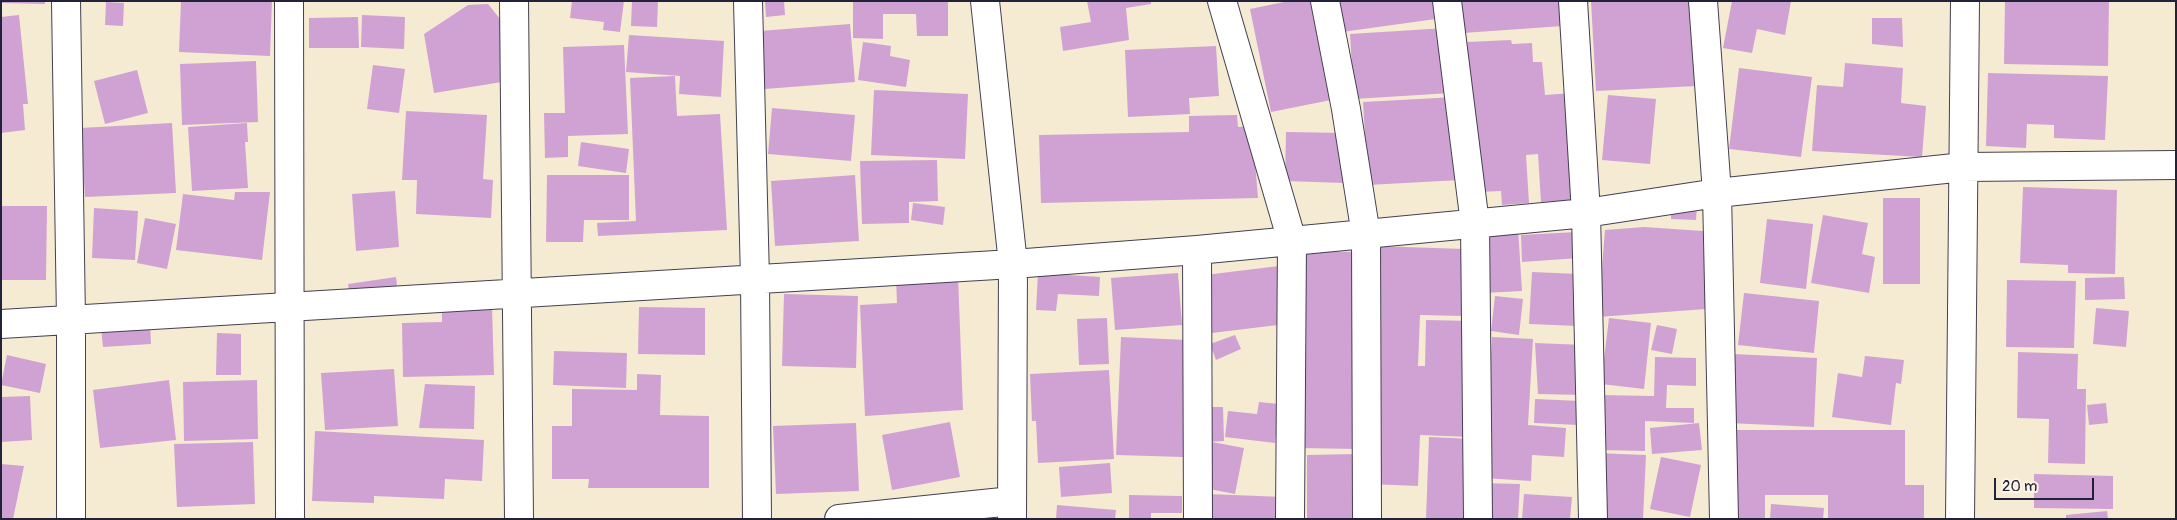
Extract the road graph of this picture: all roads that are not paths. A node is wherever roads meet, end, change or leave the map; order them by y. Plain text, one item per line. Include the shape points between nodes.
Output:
1 (66, 1) edge
2 (288, 1) edge
3 (514, 1) edge
4 (748, 1) edge
5 (985, 1) edge
6 (1222, 1) edge
7 (1325, 1) edge
8 (1447, 1) edge
9 (1573, 1) edge
10 (1703, 1) edge
11 (1965, 1) edge
12 (2176, 165) edge
13 (1964, 168) junction
14 (1717, 193) junction
15 (1586, 213) junction
16 (1475, 224) junction
17 (1366, 235) junction
18 (1292, 241) junction
19 (1197, 250) junction
20 (1013, 264) junction
21 (755, 279) junction
22 (518, 293) junction
23 (290, 307) junction
24 (71, 320) junction
25 (1, 324) edge
26 (1012, 510) edge
27 (71, 519) edge
28 (290, 519) edge
29 (519, 519) edge
30 (757, 519) edge
31 (839, 519) edge
32 (1198, 519) edge
33 (1290, 519) edge
34 (1367, 519) edge
35 (1478, 519) edge
36 (1593, 519) edge
37 (1724, 519) edge
38 (1960, 519) edge

1 - 24 street
2 - 23 street
3 - 22 street
4 - 21 street
5 - 20 street
6 - 18 street
7 - 17 street
8 - 16 street
9 - 15 street
10 - 14 street
11 - 13 street
12 - 13 street
13 - 14 street
13 - 38 street
14 - 15 street
14 - 37 street
15 - 16 street
15 - 36 street
16 - 17 street
16 - 35 street
17 - 18 street
17 - 34 street
18 - 19 street
18 - 33 street
19 - 20 street
19 - 32 street
20 - 21 street
20 - 26 street
21 - 22 street
21 - 30 street
22 - 23 street
22 - 29 street
23 - 24 street
23 - 28 street
24 - 25 street
24 - 27 street
26 - 31 street

